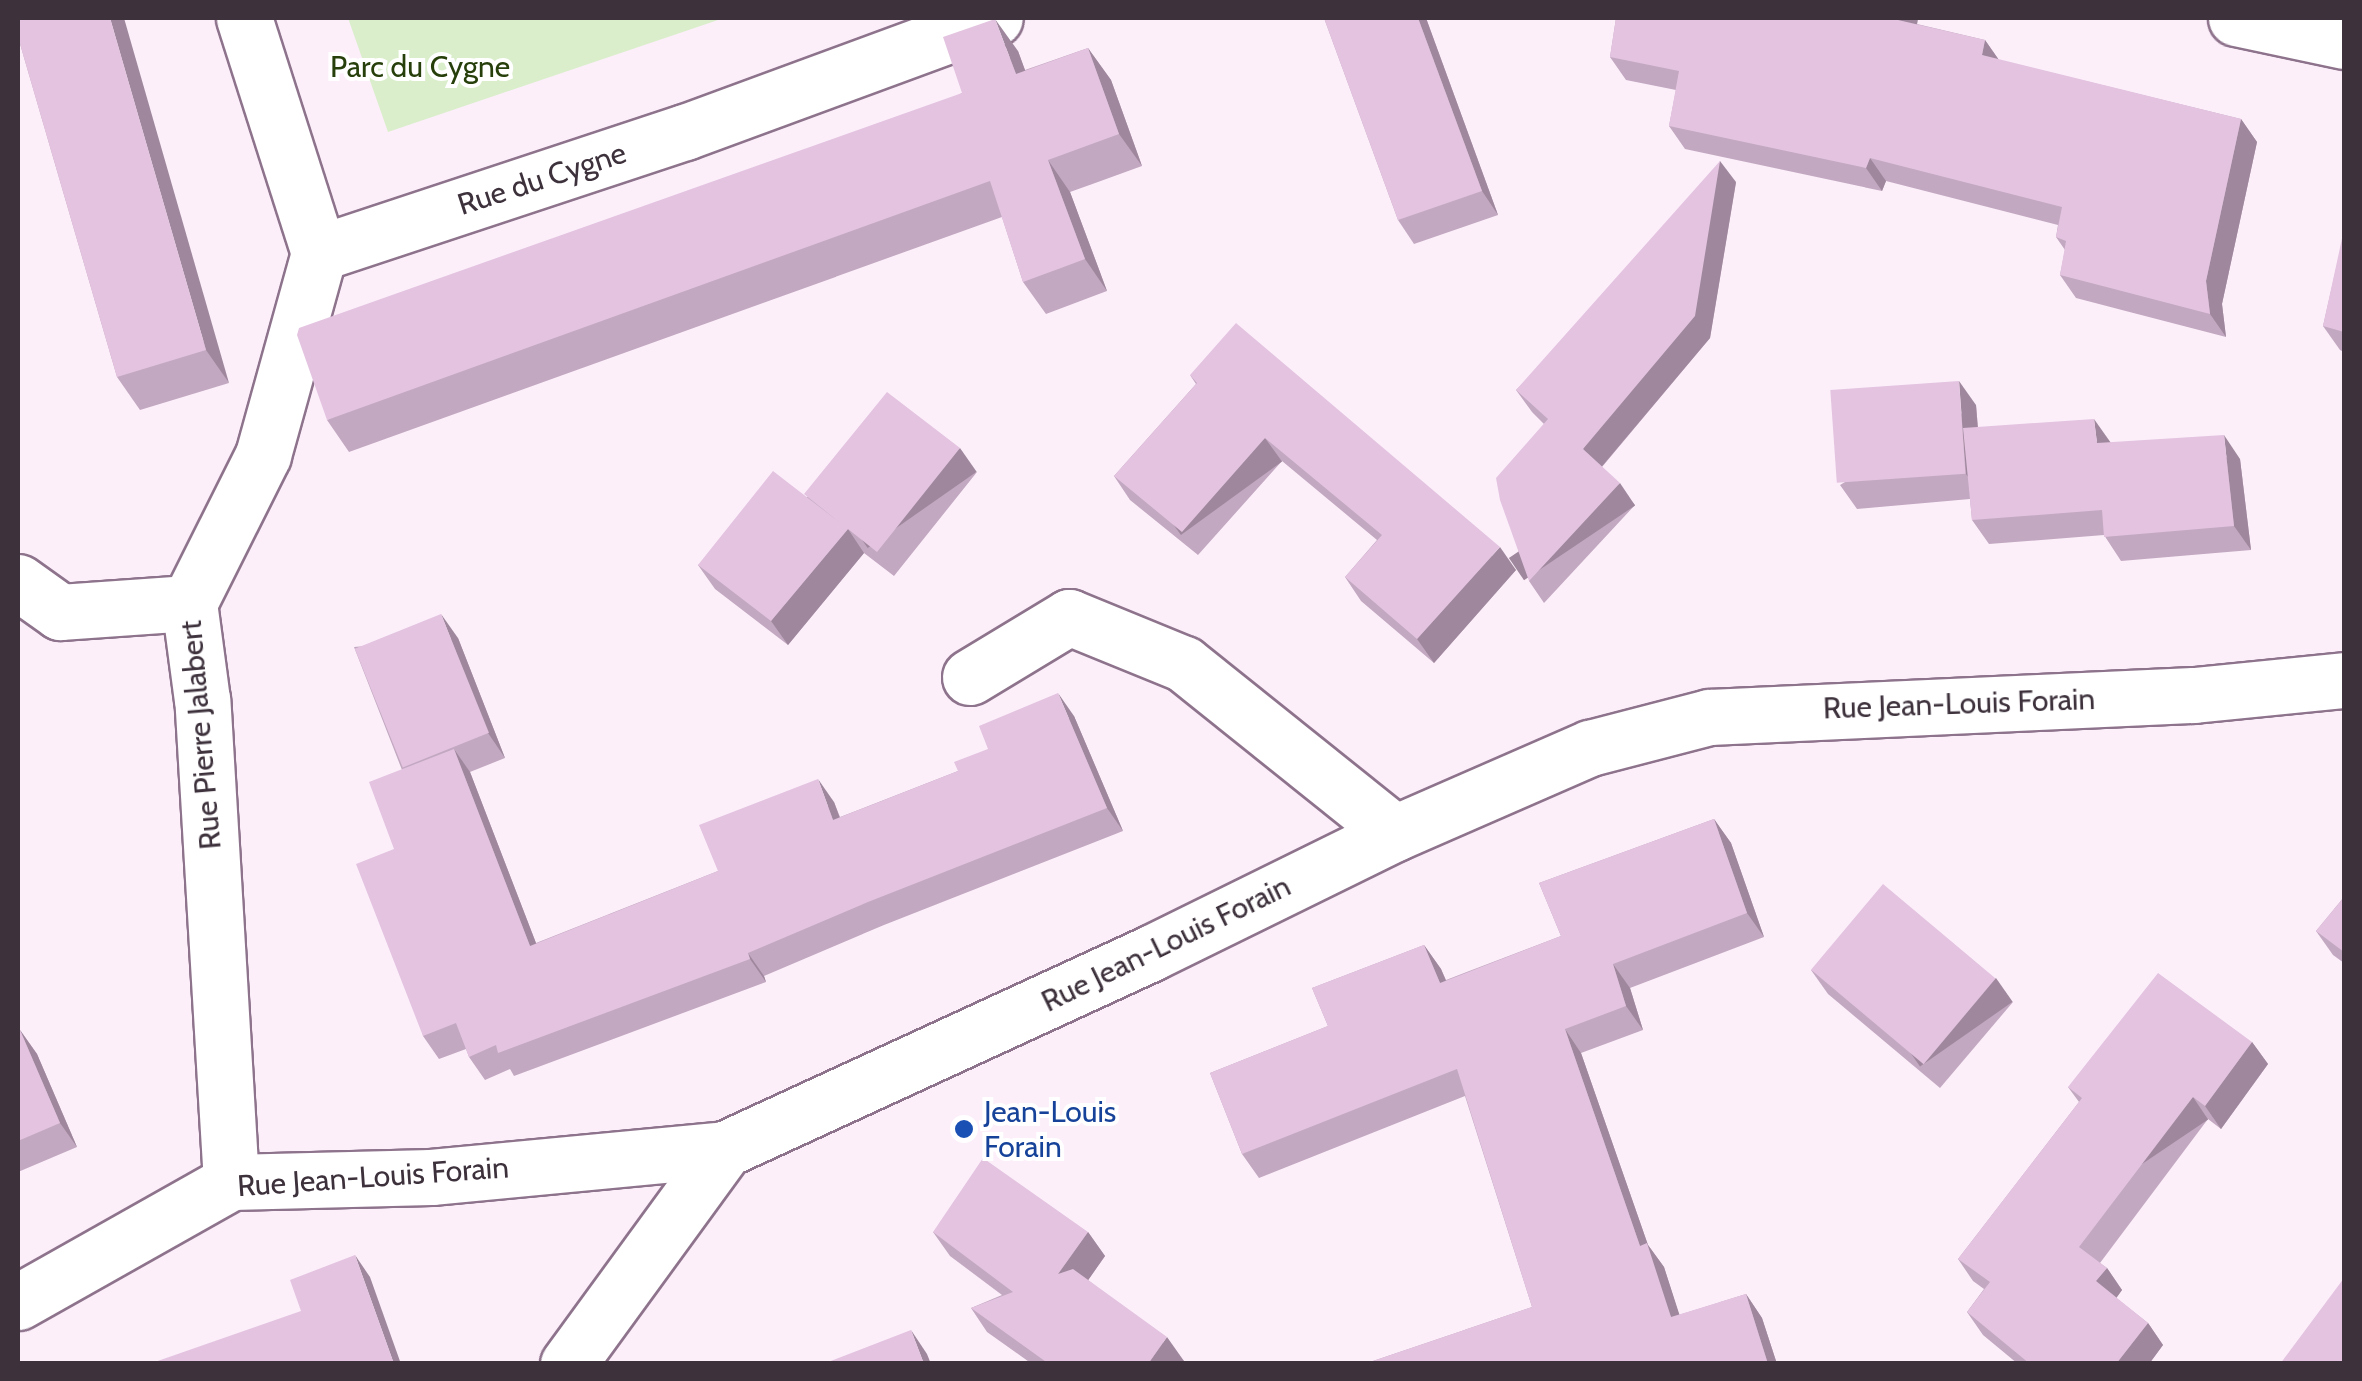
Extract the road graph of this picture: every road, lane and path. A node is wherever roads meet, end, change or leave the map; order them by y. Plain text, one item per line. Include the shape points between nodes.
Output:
1 (244, 18) edge
2 (995, 18) edge
3 (2236, 18) edge
4 (2344, 41) edge
5 (319, 253) junction
6 (18, 582) edge
7 (189, 603) junction
8 (970, 677) dead end
9 (2344, 680) edge
10 (1395, 833) junction
11 (724, 1149) junction
12 (231, 1182) junction
13 (18, 1302) edge
14 (568, 1364) edge

1 - 5 street
2 - 5 street, Rue du Cygne via 686,132
3 - 4 street
5 - 7 street, Rue Pierre Jalabert via 263,455
6 - 7 street via 60,612
7 - 12 street, Rue Pierre Jalabert via 202,700
8 - 10 street via 1069,616 1184,664
9 - 10 street, Rue Jean-Louis Forain via 2194,695 1708,717 1590,748
10 - 11 street, Rue Jean-Louis Forain via 1151,954
11 - 12 street, Rue Jean-Louis Forain via 432,1177
11 - 14 street
12 - 13 street, Rue Jean-Louis Forain

